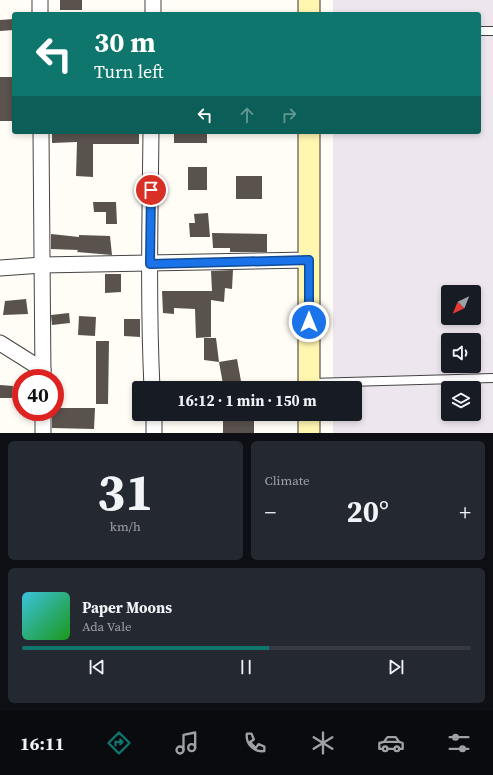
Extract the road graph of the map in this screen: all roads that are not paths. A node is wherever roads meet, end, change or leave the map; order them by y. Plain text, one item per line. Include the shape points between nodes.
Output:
1 (40, 0) edge
2 (153, 0) edge
3 (309, 0) edge
4 (40, 12) edge
5 (153, 12) edge
6 (309, 12) edge
7 (481, 31) edge
8 (493, 31) edge
9 (41, 134) edge
10 (151, 134) edge
11 (309, 134) edge
12 (309, 260) junction
13 (150, 264) junction
14 (42, 266) junction
15 (0, 268) edge
16 (0, 343) edge
17 (36, 369) edge
18 (43, 369) edge
19 (493, 378) edge
20 (152, 381) edge
21 (309, 381) edge
22 (362, 383) edge
23 (43, 421) edge
24 (154, 421) edge
25 (309, 421) edge
26 (44, 433) edge
27 (154, 433) edge
28 (309, 433) edge

1 - 4 street
2 - 5 street
3 - 6 street
7 - 8 lane
9 - 14 street
10 - 13 street
11 - 12 street
12 - 13 street
12 - 21 street
13 - 14 street
13 - 20 street
14 - 15 street
14 - 18 street
16 - 17 street
19 - 22 lane
23 - 26 street
24 - 27 street
25 - 28 street

